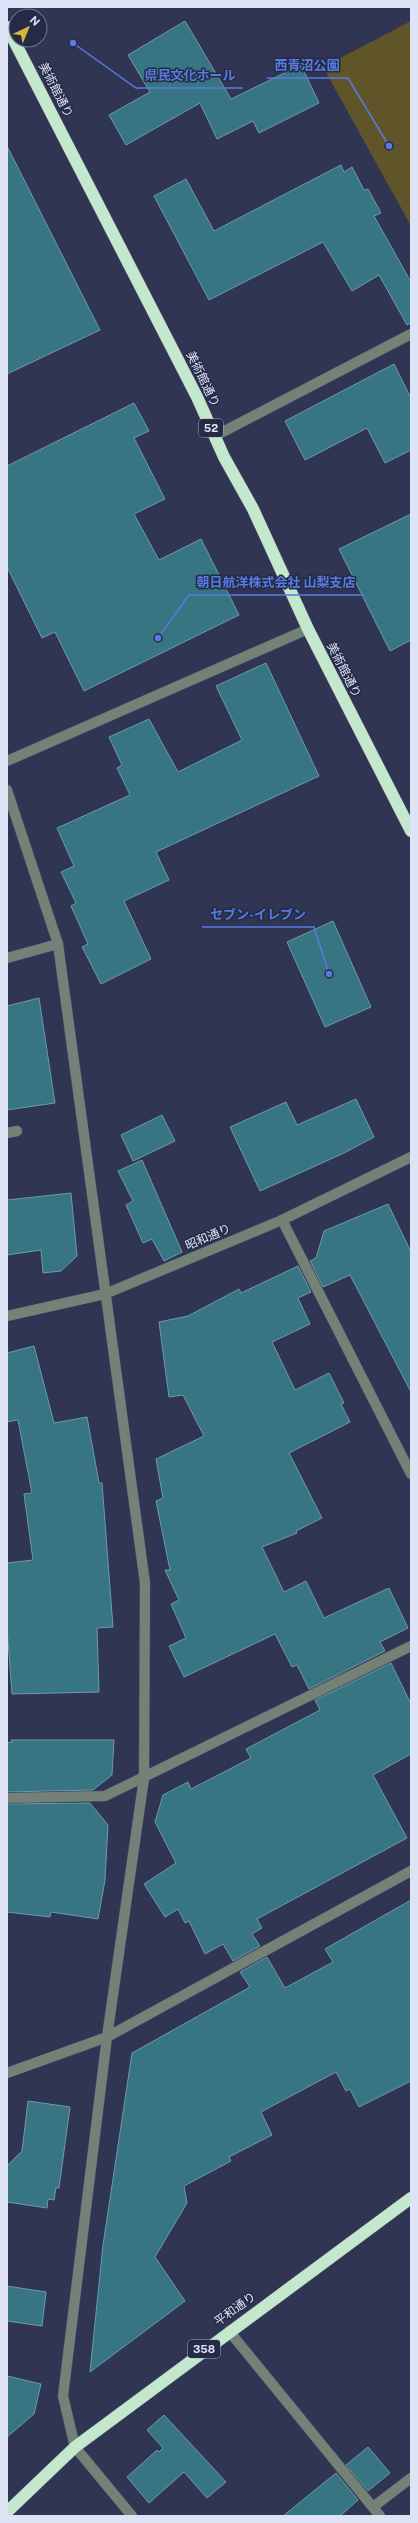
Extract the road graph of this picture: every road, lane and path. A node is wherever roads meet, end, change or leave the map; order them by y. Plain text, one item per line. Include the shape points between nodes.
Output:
1 (7, 27) edge
2 (411, 334) edge
3 (215, 436) junction
4 (308, 629) junction
5 (7, 761) edge
6 (7, 790) edge
7 (411, 831) edge
8 (58, 944) junction
9 (7, 958) edge
10 (17, 1131) dead end
11 (7, 1133) edge
12 (411, 1157) edge
13 (282, 1220) junction
14 (105, 1294) junction
15 (7, 1316) edge
16 (411, 1474) edge
17 (411, 1646) edge
18 (144, 1778) junction
19 (7, 1798) edge
20 (411, 1871) edge
21 (107, 2037) junction
22 (7, 2073) edge
23 (411, 2198) edge
24 (229, 2331) junction
25 (75, 2447) junction
26 (411, 2478) edge
27 (373, 2508) junction
28 (7, 2512) edge
29 (132, 2516) edge
30 (380, 2516) edge

1 - 3 highway, 美術館通り / 52
2 - 3 street
3 - 4 highway, 美術館通り / 52 via 253,509
4 - 5 street
4 - 7 highway, 美術館通り / 52
6 - 8 street
8 - 9 street
8 - 14 street
10 - 11 street
12 - 13 street, 昭和通り
13 - 14 street, 昭和通り
13 - 16 street
14 - 15 street, 昭和通り
14 - 18 street via 145,1583
17 - 18 street
18 - 19 street via 105,1796
18 - 21 street
20 - 21 street
21 - 22 street
21 - 25 street via 63,2396
23 - 24 highway, 平和通り / 358
24 - 25 highway, 平和通り / 358
24 - 27 street
25 - 28 highway, 平和通り / 358
25 - 29 street
26 - 27 street
27 - 30 street

